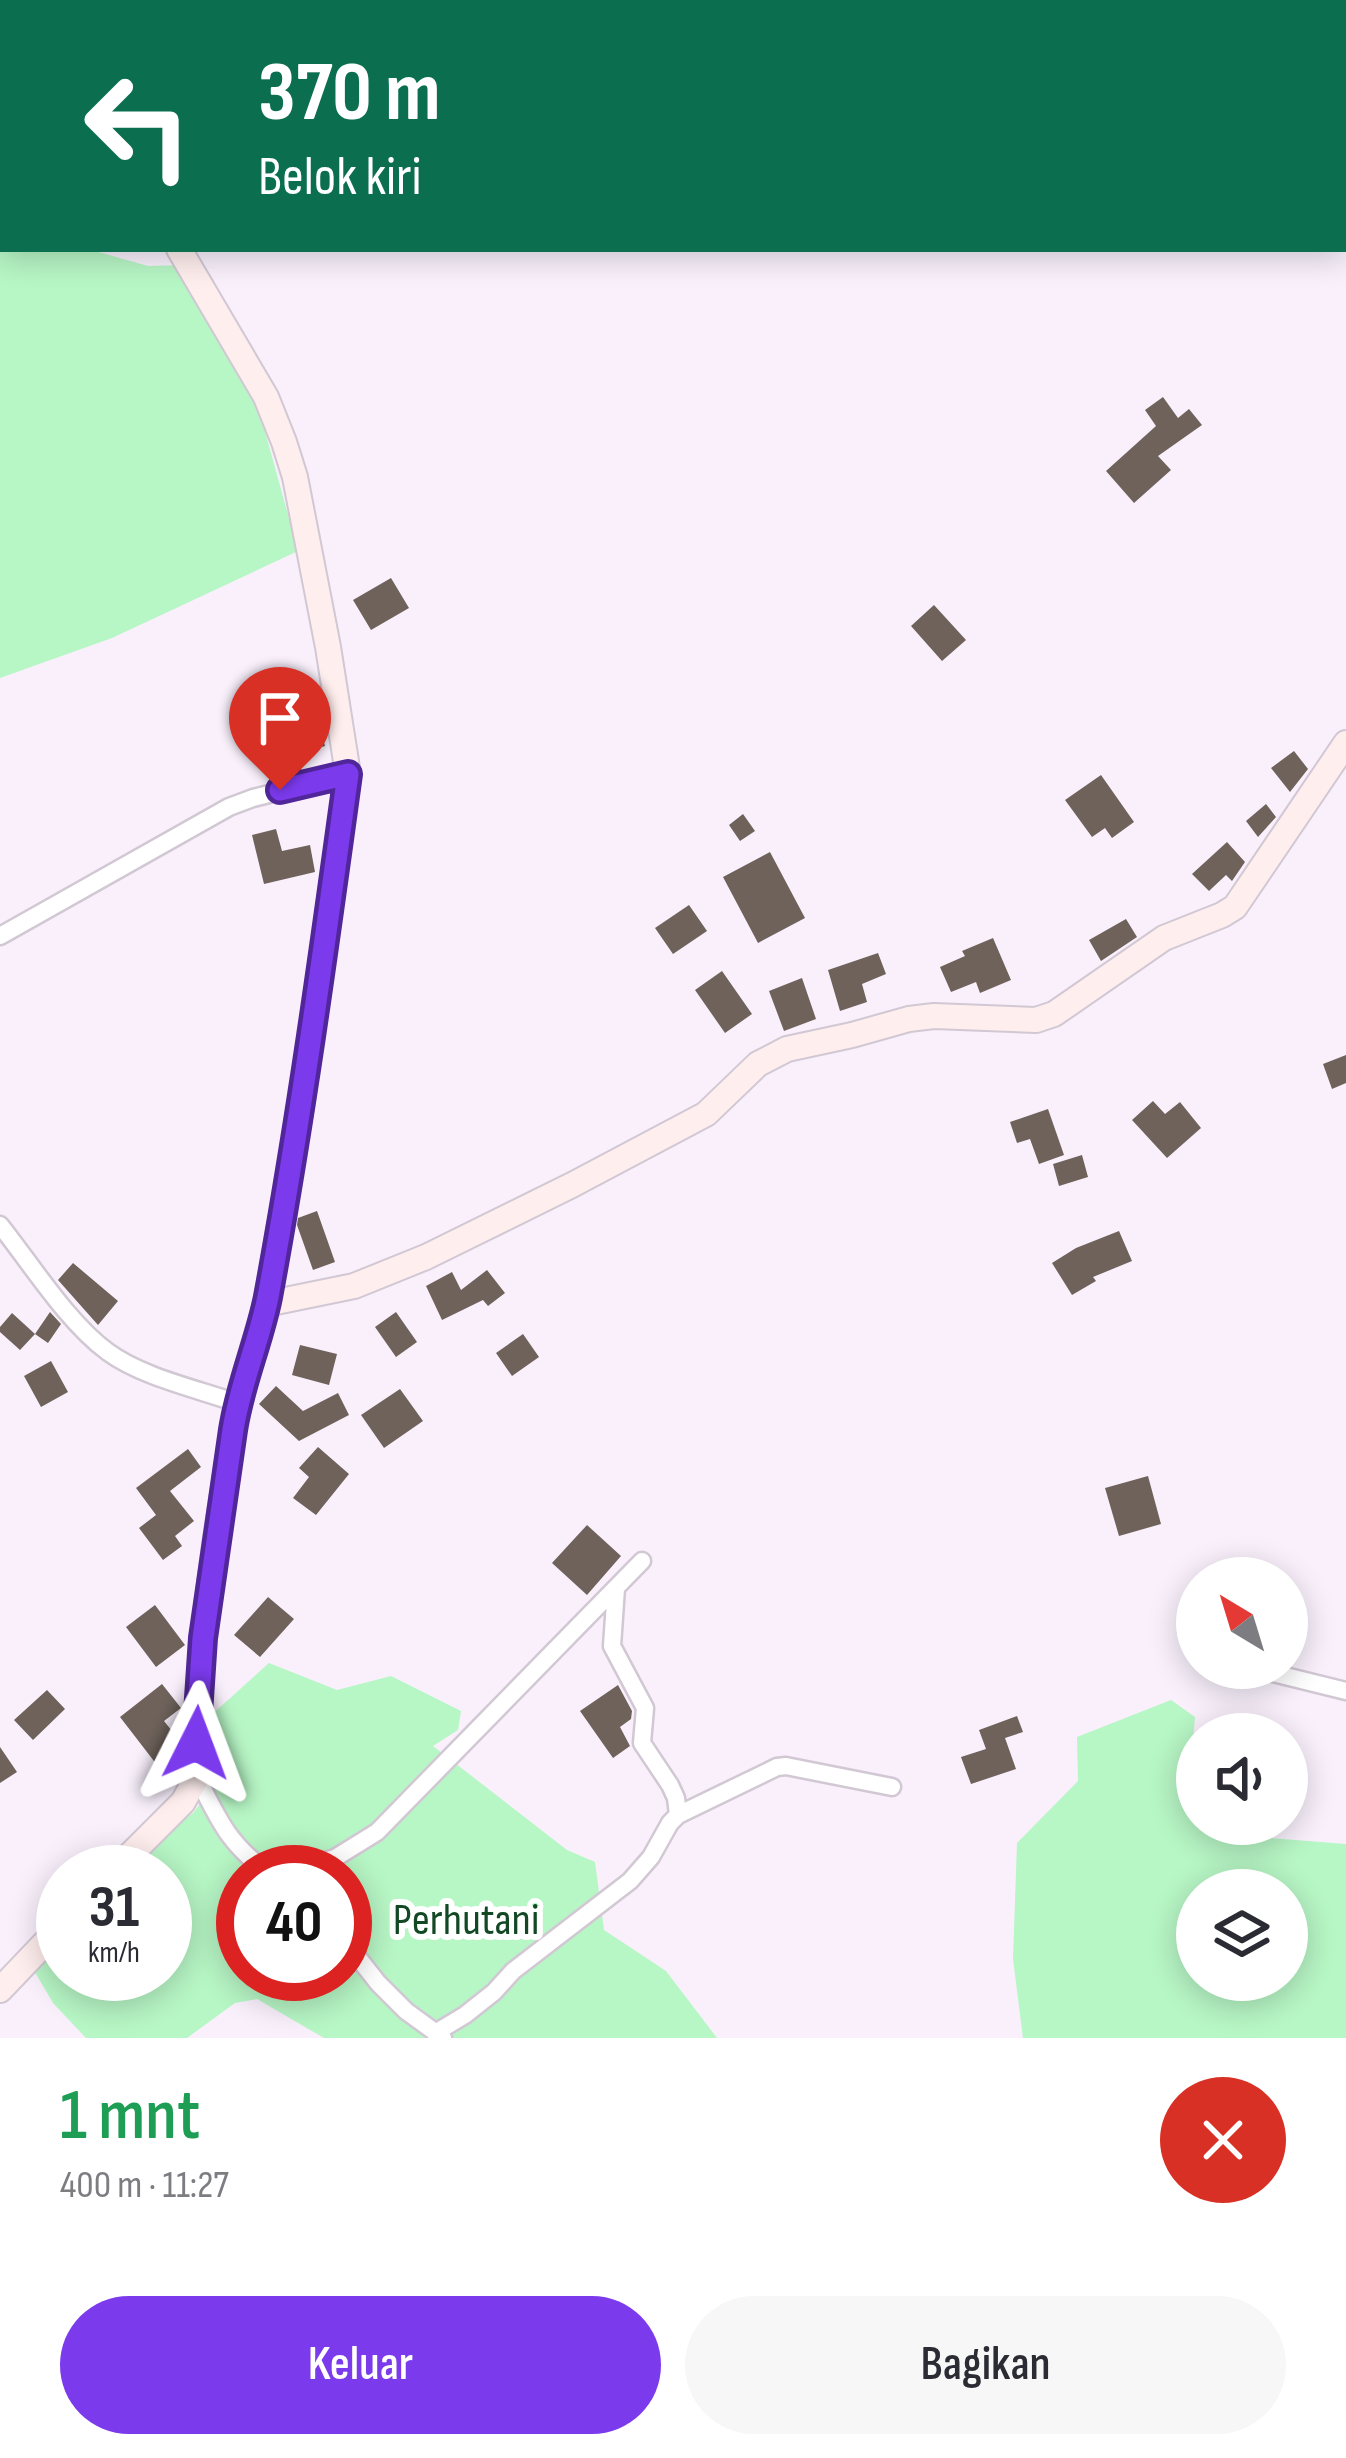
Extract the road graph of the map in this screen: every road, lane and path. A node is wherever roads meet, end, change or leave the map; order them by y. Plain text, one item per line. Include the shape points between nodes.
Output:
1 (181, 252) edge
2 (1346, 742) edge
3 (348, 774) junction
4 (0, 936) edge
5 (0, 1225) edge
6 (266, 1304) junction
7 (237, 1403) junction
8 (642, 1561) dead end
9 (616, 1588) junction
10 (1308, 1682) edge
11 (1346, 1691) edge
12 (197, 1777) junction
13 (892, 1786) dead end
14 (183, 1802) junction
15 (213, 1808) junction
16 (678, 1815) junction
17 (140, 1845) edge
18 (235, 1845) edge
19 (356, 1845) edge
20 (36, 1952) edge
21 (372, 1976) edge
22 (0, 1990) edge
23 (440, 2035) edge

1 - 3 street via 266,397 296,477
2 - 6 street via 1235,907 1164,938 1054,1014 909,1019 787,1049 758,1064 706,1114 426,1257 354,1286
3 - 4 street via 229,807
3 - 6 street
5 - 7 street via 110,1354
6 - 7 street
7 - 12 street via 203,1638
8 - 9 street
9 - 16 street via 612,1646 645,1708 642,1743 670,1785
9 - 19 street
10 - 11 street
12 - 14 street
12 - 15 street
13 - 16 street via 777,1767
14 - 15 street
14 - 17 street
15 - 18 street
16 - 23 street via 630,1881
20 - 22 street
21 - 23 street

